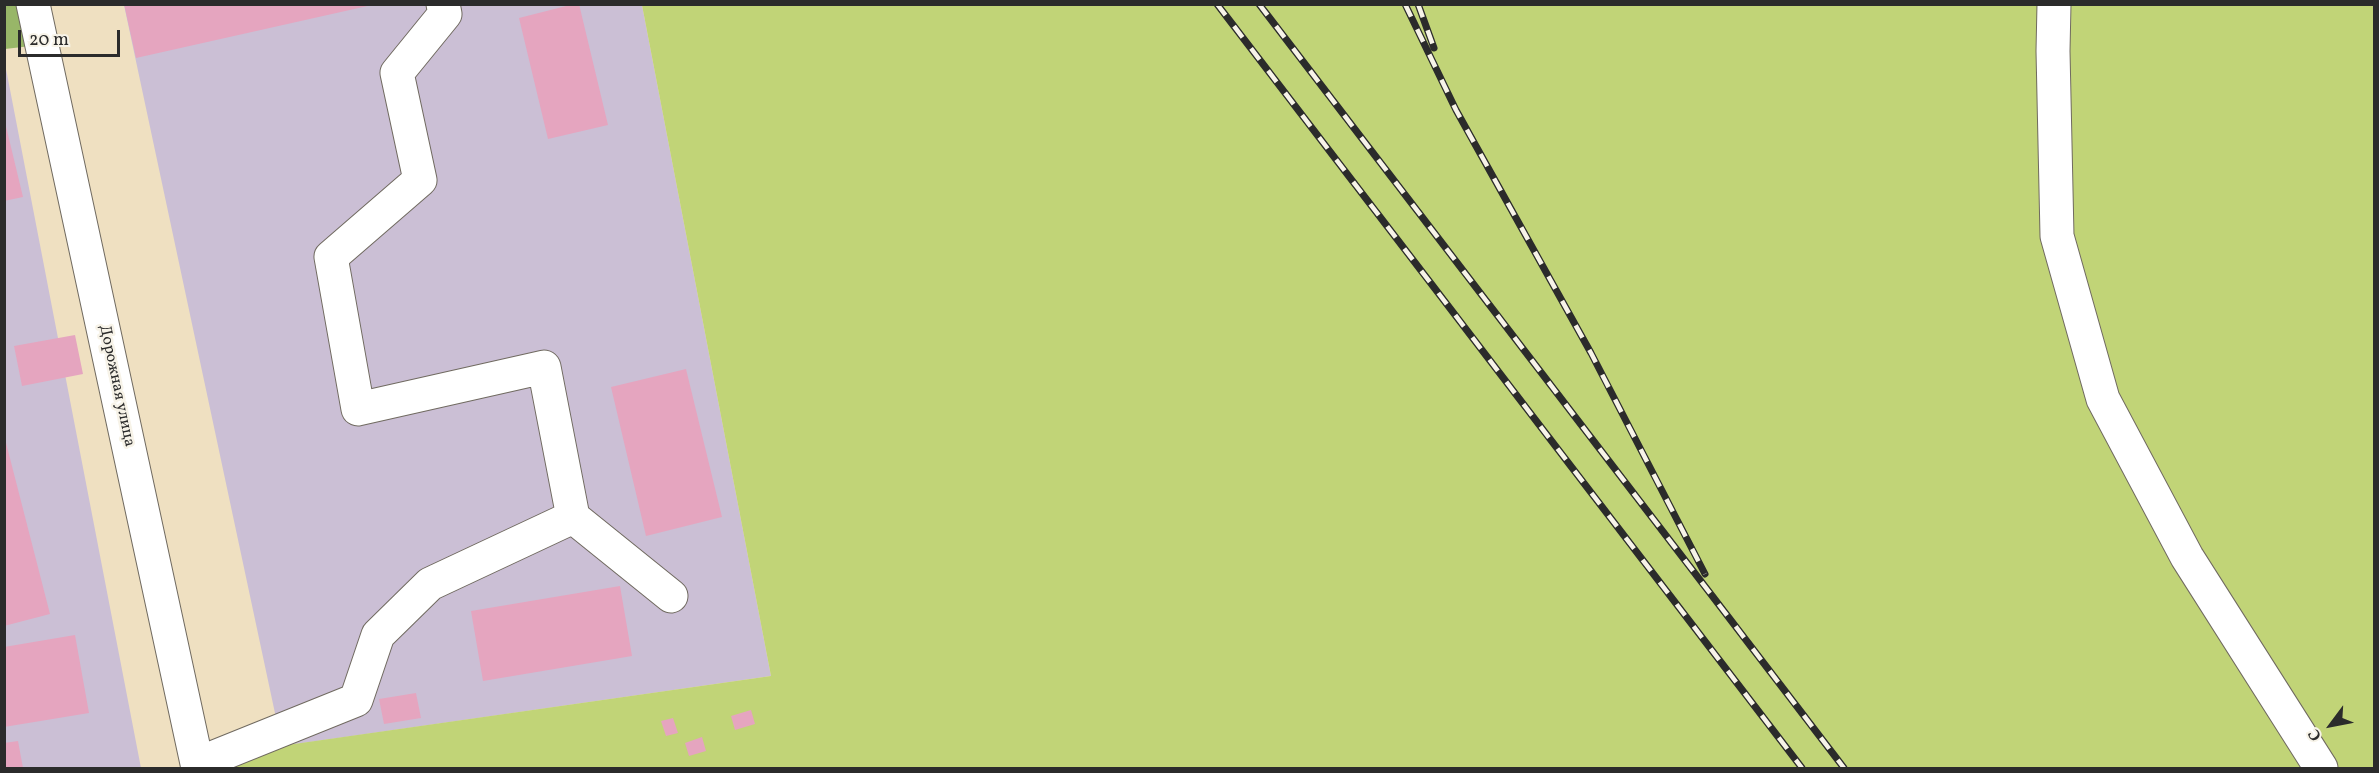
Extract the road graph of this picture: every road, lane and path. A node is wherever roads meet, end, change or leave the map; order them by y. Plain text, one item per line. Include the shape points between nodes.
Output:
1 (33, 4) edge
2 (443, 4) edge
3 (2054, 4) edge
4 (573, 517) junction
5 (671, 596) dead end
6 (197, 766) edge
7 (2321, 768) edge

1 - 6 street, Дорожная улица
2 - 4 street via 445,15 397,73 420,180 331,257 358,409 544,367
3 - 7 street via 2057,236 2103,399 2187,557
4 - 5 street
4 - 6 street via 430,584 378,635 356,700

